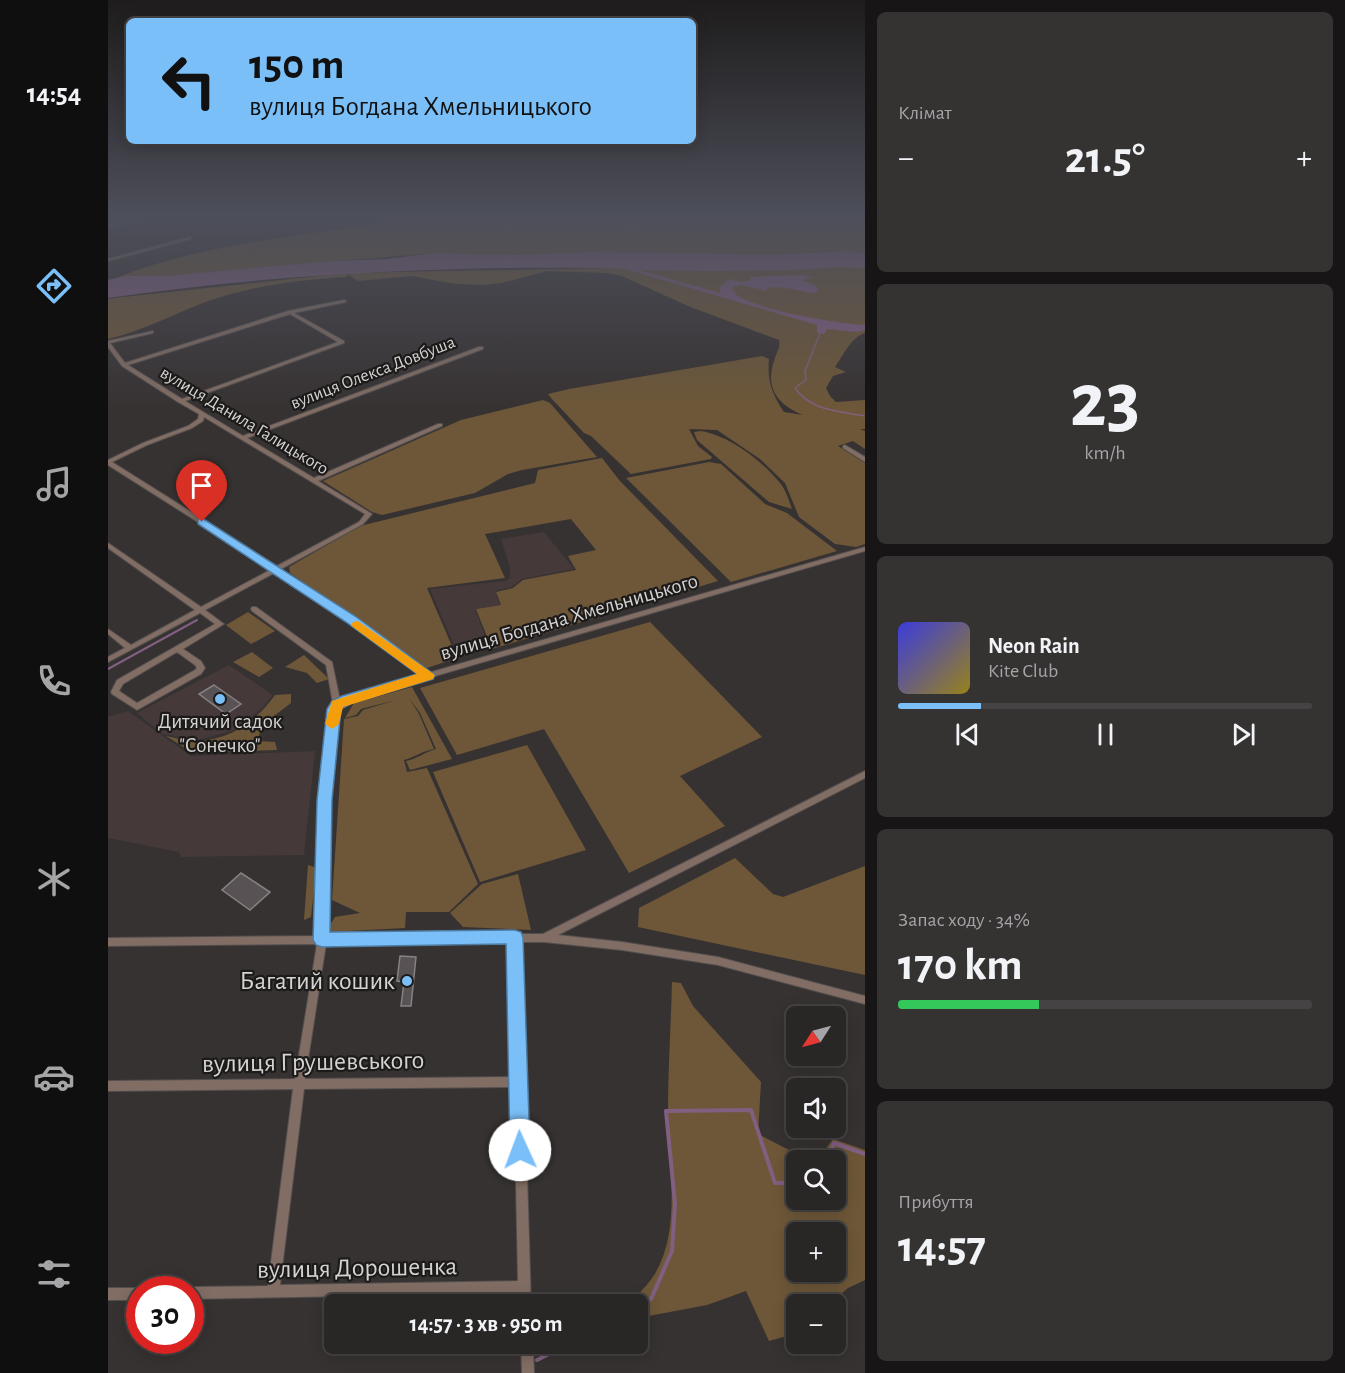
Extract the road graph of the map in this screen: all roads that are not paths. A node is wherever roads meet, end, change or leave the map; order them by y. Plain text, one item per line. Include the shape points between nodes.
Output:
1 (344, 301) dead end
2 (291, 312) junction
3 (151, 332) dead end
4 (108, 343) edge
5 (481, 348) dead end
6 (124, 365) junction
7 (180, 400) junction
8 (201, 414) junction
9 (440, 425) dead end
10 (242, 438) junction
11 (845, 447) dead end
12 (865, 460) edge
13 (108, 462) edge
14 (314, 480) junction
15 (108, 545) edge
16 (865, 549) edge
17 (277, 570) junction
18 (202, 609) junction
19 (254, 609) dead end
20 (108, 631) edge
21 (129, 647) junction
22 (178, 649) junction
23 (108, 660) edge
24 (428, 675) junction
25 (337, 704) junction
26 (865, 774) edge
27 (515, 937) junction
28 (544, 938) junction
29 (322, 940) junction
30 (108, 942) edge
31 (865, 1000) edge
32 (518, 1082) junction
33 (108, 1086) edge
34 (299, 1086) junction
35 (524, 1287) junction
36 (204, 1293) edge
37 (273, 1293) junction
38 (108, 1294) edge
39 (126, 1294) edge
40 (524, 1294) edge
41 (527, 1354) edge
42 (528, 1373) edge

1 - 2 street
2 - 6 street
2 - 7 street via 342,342
3 - 4 street
4 - 6 street, вулиця Данила Галицького
5 - 10 street, вулиця Олекса Довбуша
6 - 7 street, вулиця Данила Галицького
7 - 8 street, вулиця Данила Галицького
8 - 10 street, вулиця Данила Галицького
8 - 13 street via 201,420 190,427
9 - 14 street
10 - 14 street, вулиця Данила Галицького
11 - 12 street
13 - 17 street
14 - 17 street, вулиця Данила Галицького via 367,511 368,517
15 - 18 street
16 - 24 street, вулиця Богдана Хмельницького
17 - 18 street
17 - 24 street
18 - 21 street
18 - 22 street via 220,624
19 - 25 street via 329,664
20 - 21 street
21 - 23 street
22 - 22 street via 198,663 198,672 137,707 115,692 120,682
24 - 25 street, вулиця Богдана Хмельницького
25 - 29 street via 325,800
26 - 28 street
27 - 28 street
27 - 29 street
27 - 32 street
28 - 31 street via 718,961
29 - 30 street
29 - 34 street
32 - 34 street, вулиця Грушевського
32 - 35 street
33 - 34 street, вулиця Грушевського
34 - 37 street
35 - 37 street, вулиця Дорошенка
35 - 40 street
36 - 37 street, вулиця Дорошенка
38 - 39 street
41 - 42 street

